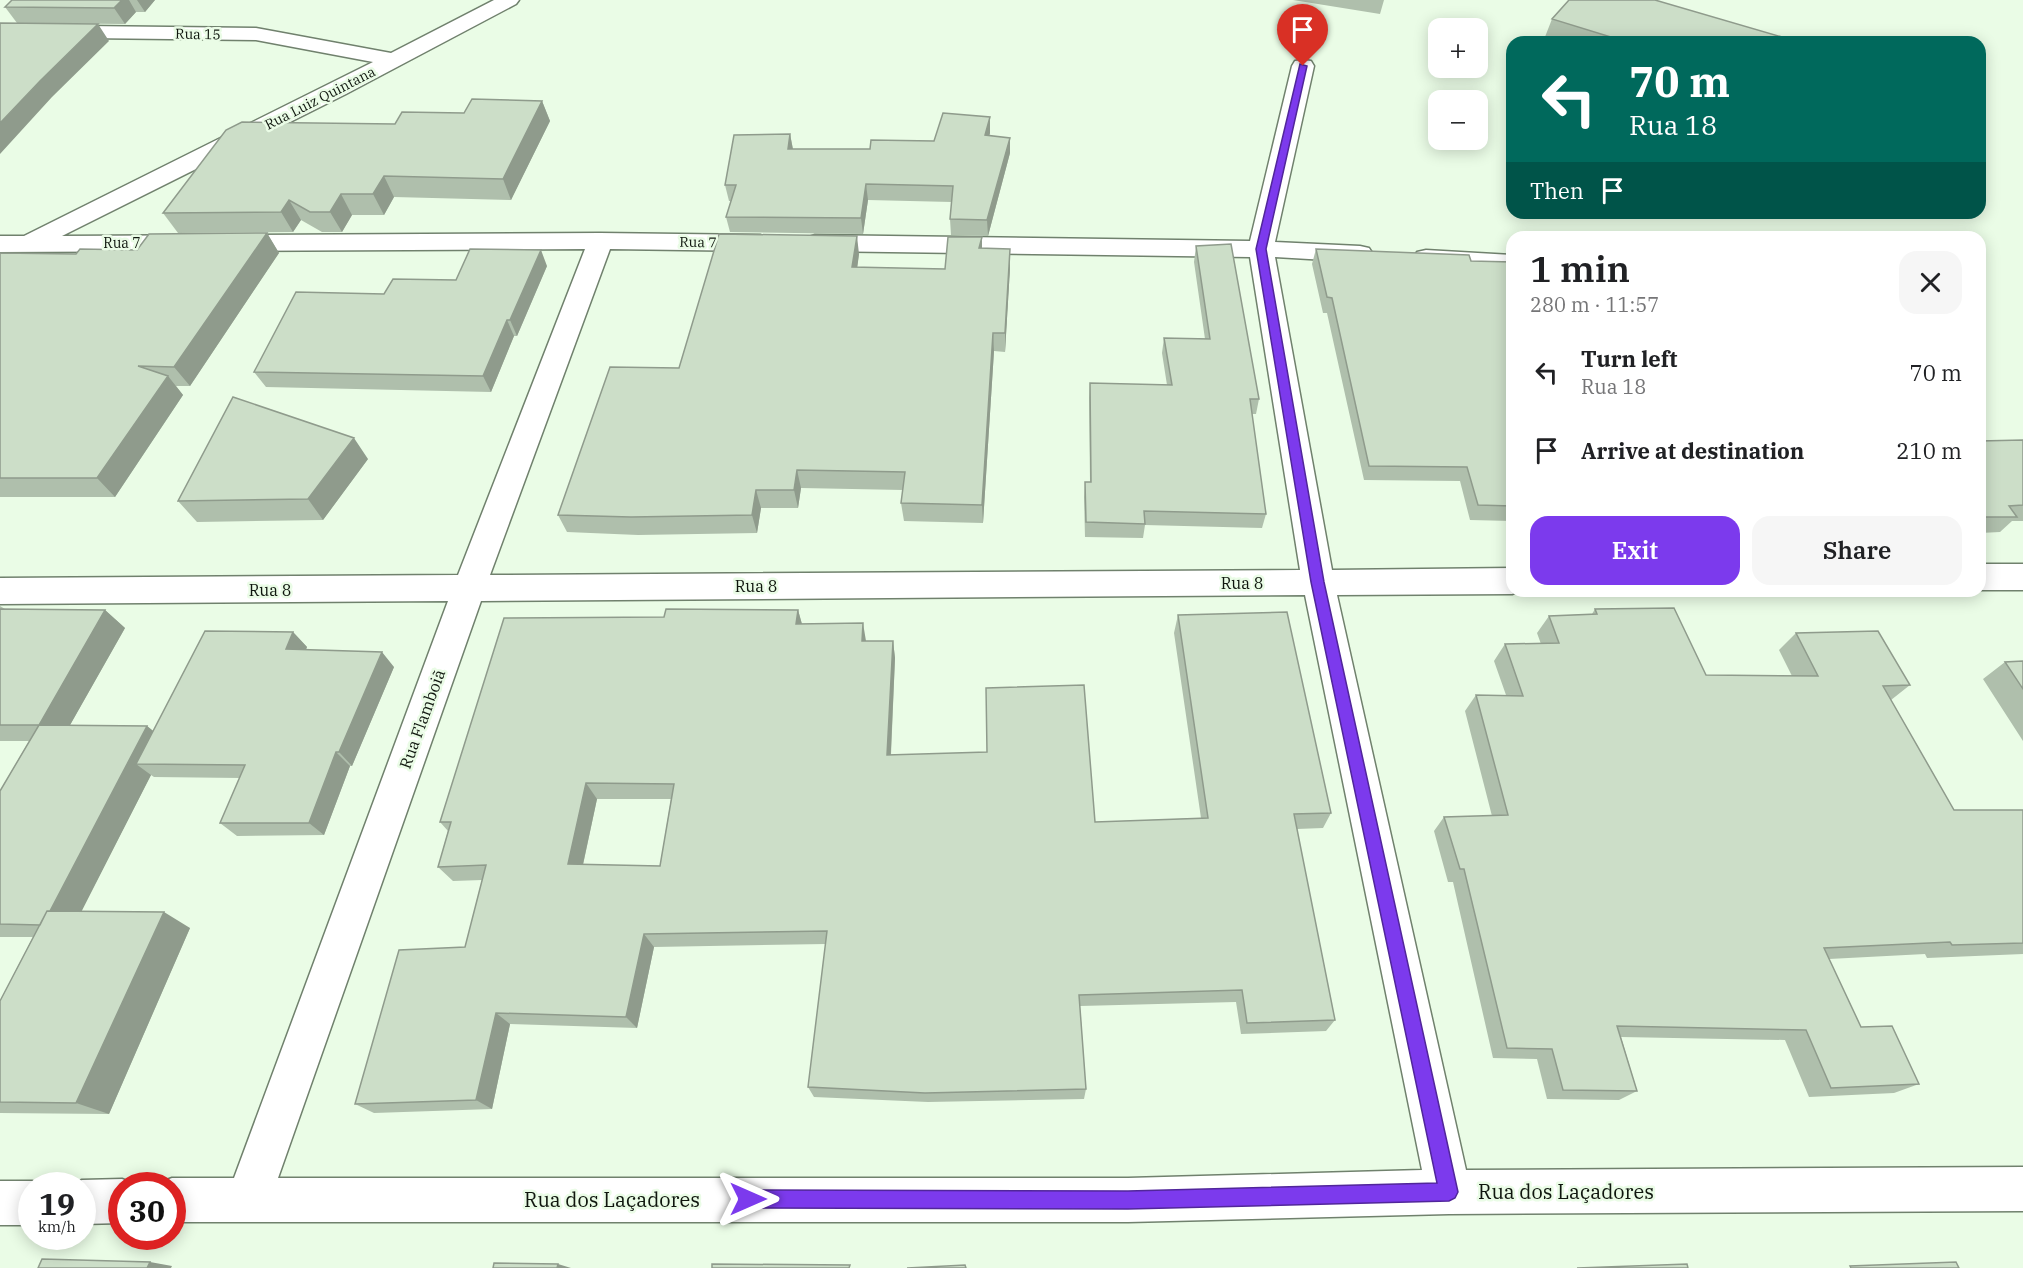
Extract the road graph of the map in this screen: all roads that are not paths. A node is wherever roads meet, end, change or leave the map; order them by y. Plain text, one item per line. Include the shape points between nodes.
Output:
1 (509, 0) edge
2 (0, 31) edge
3 (394, 60) junction
4 (1303, 66) dead end
5 (600, 241) junction
6 (27, 243) junction
7 (0, 244) edge
8 (1261, 249) junction
9 (0, 257) edge
10 (1506, 263) edge
11 (2023, 577) edge
12 (1986, 578) edge
13 (1506, 581) edge
14 (1318, 582) junction
15 (469, 588) junction
16 (0, 591) edge
17 (2023, 1189) edge
18 (1449, 1192) junction
19 (249, 1198) junction
20 (186, 1200) edge
21 (0, 1203) edge
22 (18, 1203) edge

1 - 3 street, Rua Luiz Quintana
2 - 3 street, Rua 15 via 256,34
3 - 6 street, Rua Luiz Quintana
4 - 8 street
5 - 6 street, Rua 7
5 - 8 street, Rua 7
5 - 15 street, Rua Flamboiã
6 - 7 street
6 - 9 street, Rua Luiz Quintana
8 - 10 street, Rua 7
8 - 14 street
11 - 12 street
13 - 14 street, Rua 8
14 - 15 street, Rua 8
14 - 18 street
15 - 16 street, Rua 8
15 - 19 street, Rua Flamboiã
17 - 18 street, Rua dos Laçadores
18 - 19 street, Rua dos Laçadores via 1128,1200
19 - 20 street, Rua dos Laçadores
21 - 22 street

